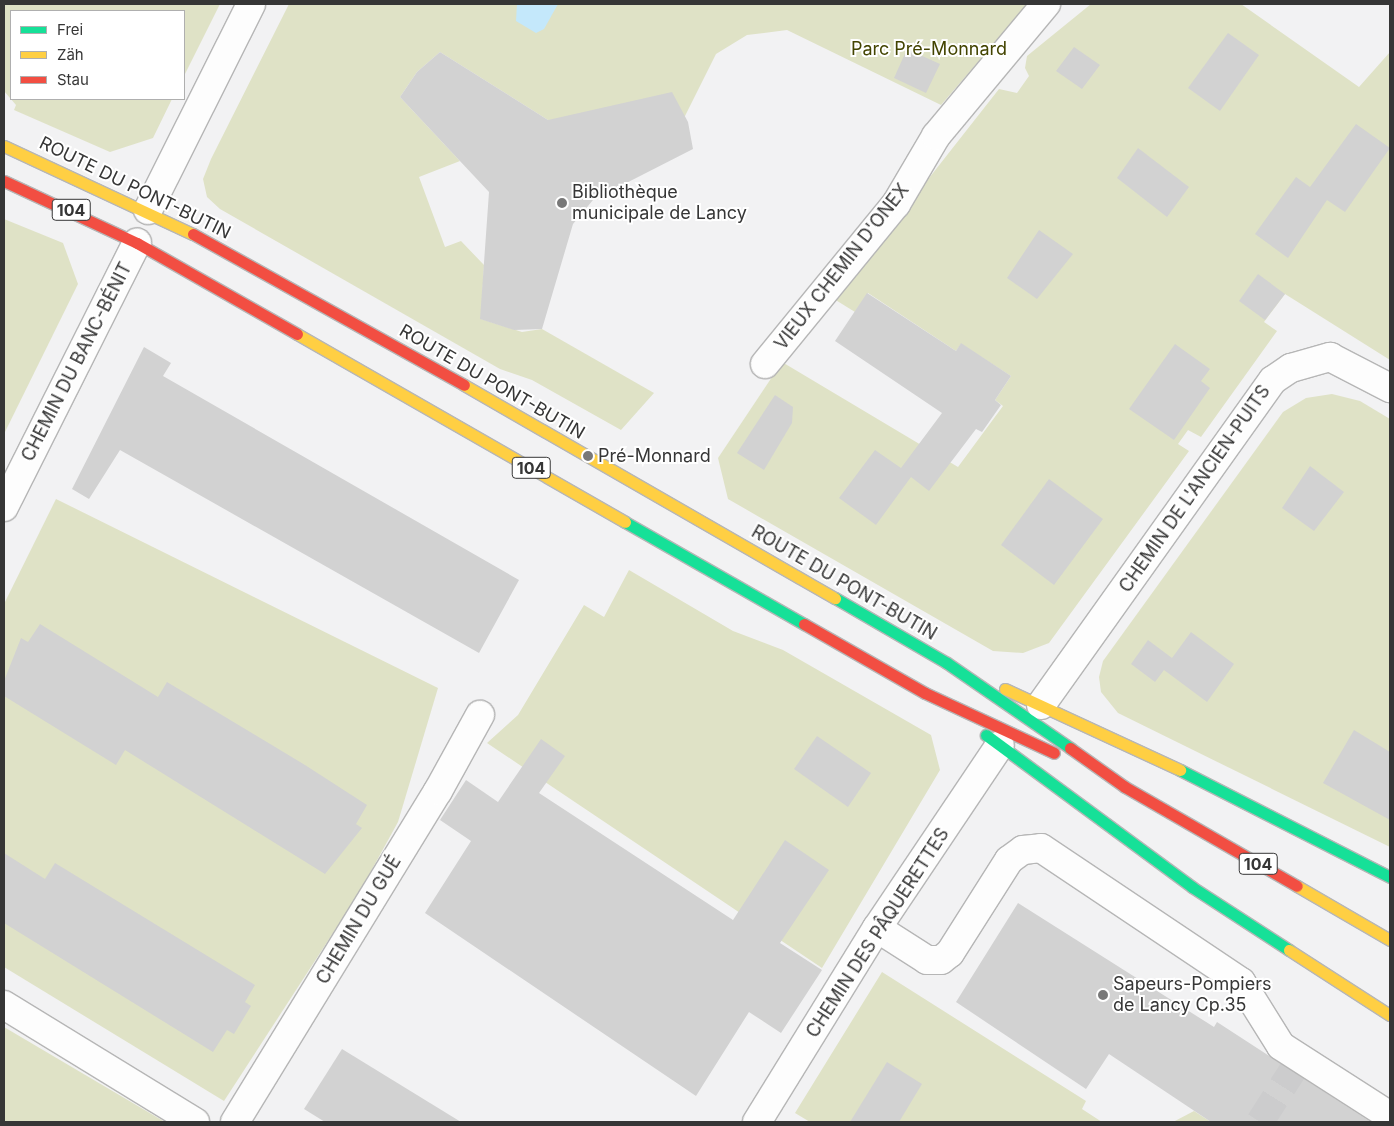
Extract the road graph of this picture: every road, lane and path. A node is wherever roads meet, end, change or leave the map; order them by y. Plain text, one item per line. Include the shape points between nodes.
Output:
1 (251, 4) edge
2 (1046, 4) edge
3 (4, 146) edge
4 (4, 182) edge
5 (148, 210) junction
6 (137, 243) junction
7 (765, 364) dead end
8 (1390, 388) edge
9 (4, 507) edge
10 (947, 663) junction
11 (925, 692) junction
12 (1042, 705) junction
13 (480, 715) dead end
14 (1000, 745) junction
15 (1126, 787) junction
16 (1390, 877) edge
17 (877, 928) junction
18 (1390, 940) edge
19 (4, 1005) edge
20 (1390, 1015) edge
21 (1390, 1116) edge
22 (195, 1122) edge
23 (235, 1122) edge
24 (757, 1122) edge

1 - 5 street
2 - 7 street, VIEUX CHEMIN D'ONEX via 936,136 896,204
3 - 5 main road, ROUTE DU PONT-BUTIN / 104
4 - 6 main road, ROUTE DU PONT-BUTIN / 104
5 - 10 main road, ROUTE DU PONT-BUTIN / 104 via 670,501
6 - 9 street, CHEMIN DU BANC-BÉNIT
6 - 11 main road, ROUTE DU PONT-BUTIN / 104
8 - 12 street, CHEMIN DE L'ANCIEN-PUITS via 1330,357 1291,368 1272,380
10 - 12 main road
10 - 15 main road, ROUTE DU PONT-BUTIN / 104
11 - 14 main road
11 - 15 main road, ROUTE DU PONT-BUTIN / 104
12 - 16 main road via 1226,792
13 - 23 street, CHEMIN DU GUÉ via 438,791
14 - 17 street, CHEMIN DES PÂQUERETTES
14 - 20 main road via 1192,887
15 - 18 main road, ROUTE DU PONT-BUTIN / 104
17 - 21 street via 927,960 941,960 950,953 1009,860 1023,850 1041,848 1224,969 1251,991 1266,1027 1296,1064
17 - 24 street, CHEMIN DES PÂQUERETTES
19 - 22 street

